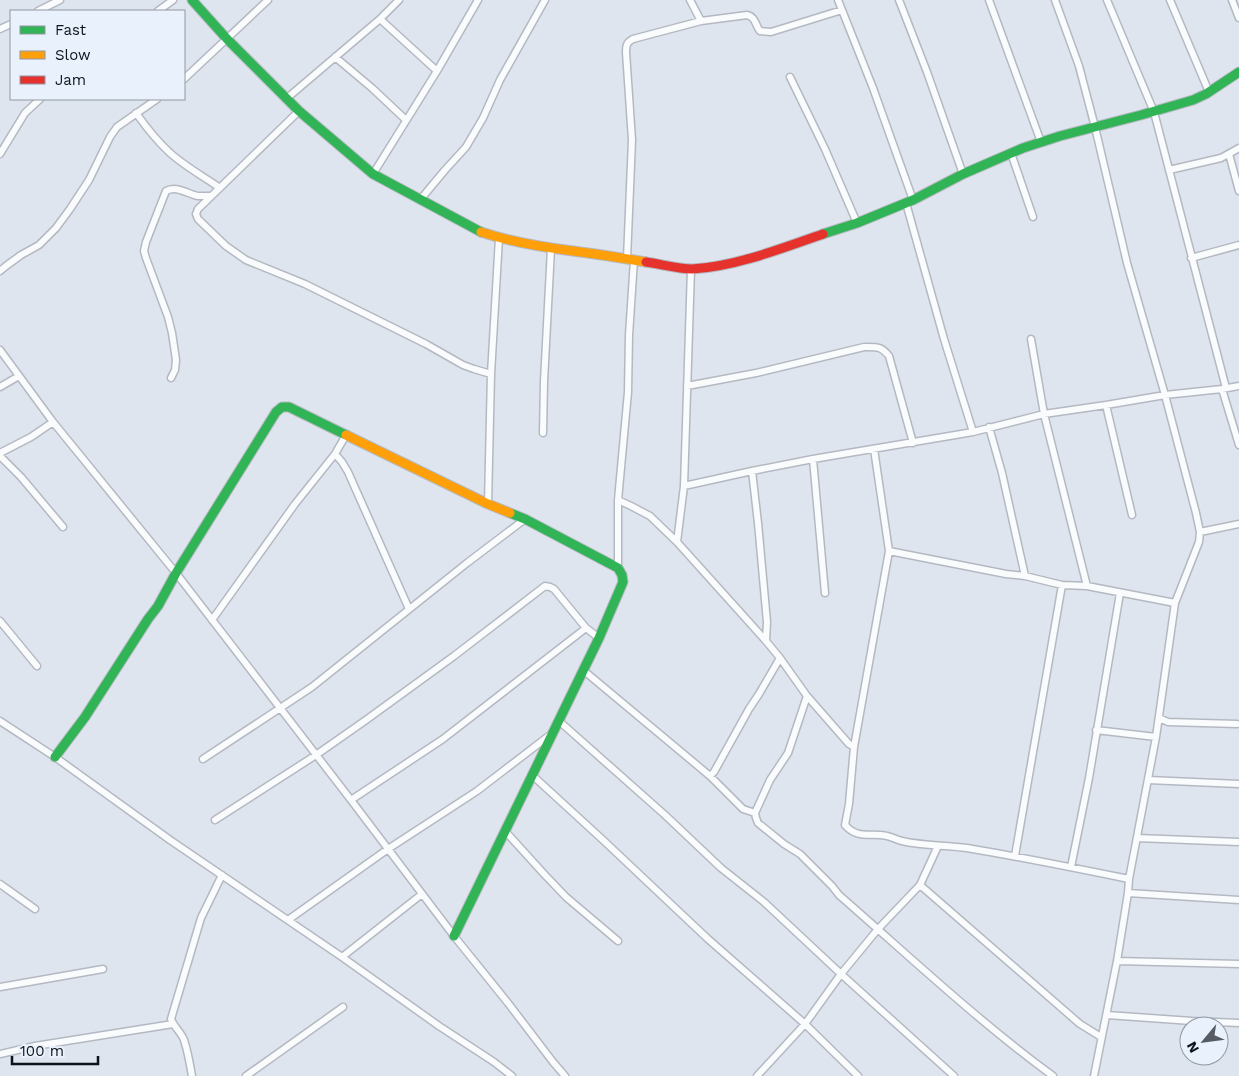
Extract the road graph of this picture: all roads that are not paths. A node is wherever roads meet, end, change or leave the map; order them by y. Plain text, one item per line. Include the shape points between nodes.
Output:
1 (60, 0) edge
2 (174, 0) edge
3 (192, 0) edge
4 (268, 0) edge
5 (399, 0) edge
6 (478, 0) edge
7 (546, 0) edge
8 (690, 0) edge
9 (838, 0) edge
10 (898, 0) edge
11 (989, 0) edge
12 (1055, 0) edge
13 (1107, 0) edge
14 (1170, 0) edge
15 (1232, 0) edge
16 (40, 10) edge
17 (159, 10) edge
18 (842, 10) junction
19 (1239, 18) edge
20 (380, 19) junction
21 (701, 22) junction
22 (227, 39) junction
23 (335, 57) junction
24 (437, 71) junction
25 (1239, 72) edge
26 (790, 77) dead end
27 (185, 78) edge
28 (1209, 92) junction
29 (286, 98) junction
30 (39, 100) edge
31 (156, 100) edge
32 (299, 111) junction
33 (1154, 112) junction
34 (136, 113) junction
35 (406, 120) junction
36 (1095, 127) junction
37 (1041, 142) junction
38 (1239, 148) edge
39 (1011, 153) junction
40 (0, 154) edge
41 (1229, 154) junction
42 (1169, 170) junction
43 (372, 174) junction
44 (963, 174) junction
45 (220, 188) junction
46 (1239, 191) edge
47 (211, 196) junction
48 (420, 200) junction
49 (910, 202) junction
50 (1033, 217) dead end
51 (856, 223) junction
52 (499, 238) junction
53 (1239, 245) edge
54 (551, 249) junction
55 (1191, 258) junction
56 (630, 260) junction
57 (691, 269) junction
58 (0, 271) edge
59 (1031, 339) dead end
60 (0, 350) edge
61 (491, 374) junction
62 (19, 376) junction
63 (171, 378) dead end
64 (687, 386) junction
65 (1239, 386) edge
66 (0, 387) edge
67 (1224, 389) junction
68 (1165, 395) junction
69 (1106, 405) junction
70 (1044, 414) junction
71 (53, 422) junction
72 (989, 427) junction
73 (974, 432) junction
74 (543, 433) dead end
75 (346, 436) junction
76 (913, 442) junction
77 (1239, 445) edge
78 (874, 449) junction
79 (0, 454) edge
80 (335, 454) junction
81 (813, 459) junction
82 (752, 471) junction
83 (684, 486) junction
84 (618, 500) junction
85 (488, 504) junction
86 (1132, 515) dead end
87 (525, 519) junction
88 (1239, 524) edge
89 (64, 527) dead end
90 (1200, 532) junction
91 (677, 542) junction
92 (889, 551) junction
93 (618, 568) junction
94 (176, 573) junction
95 (1025, 576) junction
96 (1062, 585) junction
97 (1087, 586) junction
98 (824, 593) dead end
99 (1120, 593) junction
100 (1175, 603) junction
101 (409, 609) junction
102 (212, 620) junction
103 (0, 621) edge
104 (586, 628) junction
105 (599, 638) junction
106 (766, 641) junction
107 (780, 658) junction
108 (37, 666) dead end
109 (583, 670) junction
110 (807, 696) junction
111 (280, 708) junction
112 (1159, 718) junction
113 (559, 720) junction
114 (0, 721) edge
115 (1237, 724) dead end
116 (1096, 730) junction
117 (553, 733) junction
118 (1156, 737) junction
119 (854, 748) junction
120 (316, 755) junction
121 (55, 757) junction
122 (203, 759) dead end
123 (532, 775) junction
124 (710, 776) junction
125 (1148, 780) junction
126 (1239, 784) edge
127 (351, 800) junction
128 (755, 813) junction
129 (215, 820) dead end
130 (505, 831) junction
131 (1137, 838) junction
132 (1239, 842) edge
133 (938, 846) junction
134 (388, 848) junction
135 (1015, 856) junction
136 (1072, 867) junction
137 (222, 875) junction
138 (1129, 879) junction
139 (0, 884) edge
140 (920, 885) junction
141 (1128, 893) junction
142 (422, 894) junction
143 (1239, 900) edge
144 (35, 909) dead end
145 (288, 920) junction
146 (878, 930) junction
147 (454, 936) junction
148 (618, 941) dead end
149 (342, 957) junction
150 (1117, 962) junction
151 (1239, 964) edge
152 (103, 970) dead end
153 (841, 974) junction
154 (0, 987) edge
155 (344, 1007) dead end
156 (1107, 1015) junction
157 (1239, 1022) edge
158 (173, 1024) junction
159 (805, 1024) junction
160 (1101, 1037) junction
161 (0, 1054) edge
162 (192, 1076) edge
163 (246, 1076) edge
164 (512, 1076) edge
165 (565, 1076) edge
166 (757, 1076) edge
167 (858, 1076) edge
168 (954, 1076) edge
169 (1053, 1076) edge
170 (1094, 1076) edge
171 (1103, 1076) edge

1 - 16 street
2 - 17 street
3 - 22 street
4 - 22 street
5 - 20 street
6 - 24 street
7 - 48 street via 466,147
8 - 21 street
9 - 18 street
10 - 44 street
11 - 37 street
12 - 36 street via 1075,55
13 - 33 street
14 - 28 street
15 - 19 street
18 - 21 street via 771,32 760,32 754,19 747,15
18 - 49 street via 876,98
20 - 23 street
20 - 24 street
21 - 56 street via 633,39 626,46 632,140
22 - 27 street
22 - 29 street
23 - 29 street
23 - 35 street
24 - 35 street
25 - 28 street
26 - 51 street
28 - 33 street
29 - 32 street
30 - 40 street via 25,113
31 - 34 street
32 - 43 street
32 - 45 street
33 - 36 street
33 - 42 street
34 - 45 street via 169,152
34 - 58 street via 110,137 89,180 56,228 39,245
35 - 43 street
36 - 37 street
36 - 68 street via 1127,263
37 - 39 street
38 - 41 street
39 - 44 street
39 - 50 street
41 - 42 street
41 - 46 street
42 - 55 street
43 - 48 street
44 - 49 street
45 - 47 street
47 - 61 street via 198,209 198,219 246,260 370,315 463,364
47 - 63 street via 175,189 166,191 144,251 168,317 176,360
48 - 52 street via 476,230
49 - 51 street
49 - 73 street via 944,338
51 - 57 street via 755,257
52 - 54 street
52 - 61 street
53 - 55 street
54 - 56 street
54 - 74 street
55 - 67 street
56 - 57 street
56 - 84 street via 628,392
57 - 64 street
59 - 70 street
60 - 62 street
61 - 85 street
62 - 66 street
62 - 71 street
64 - 76 street via 864,347 884,349 889,356
64 - 83 street
65 - 67 street
67 - 68 street
67 - 77 street
68 - 69 street
68 - 90 street
69 - 70 street
69 - 86 street
70 - 72 street
70 - 97 street
71 - 79 street
71 - 94 street
72 - 73 street
72 - 95 street
73 - 76 street
75 - 80 street
75 - 85 street
75 - 94 street via 289,407 276,412
76 - 78 street
78 - 81 street
78 - 92 street
79 - 89 street
80 - 101 street via 348,472
80 - 102 street
81 - 82 street
81 - 98 street
82 - 83 street
82 - 106 street via 767,622
83 - 91 street
84 - 91 street via 650,516
84 - 93 street
85 - 87 street
87 - 93 street
87 - 101 street
88 - 90 street
90 - 100 street
91 - 106 street
92 - 95 street
92 - 119 street
93 - 105 street via 623,582
94 - 102 street
94 - 121 street via 158,606
95 - 96 street
96 - 97 street
96 - 135 street
97 - 99 street
99 - 100 street
99 - 116 street
100 - 112 street
101 - 111 street via 312,687
102 - 111 street
103 - 108 street
104 - 105 street
104 - 120 street via 554,589 545,586
104 - 127 street via 443,739
105 - 109 street
106 - 107 street
107 - 110 street
107 - 124 street
109 - 113 street
109 - 124 street
110 - 119 street
110 - 128 street via 788,753 770,780
111 - 120 street
111 - 122 street
112 - 115 street via 1168,722
112 - 118 street
113 - 117 street
113 - 153 street
114 - 121 street
116 - 118 street
116 - 136 street
117 - 123 street
117 - 134 street via 477,791
118 - 125 street
119 - 133 street via 845,825 848,829 858,834
120 - 127 street
120 - 129 street
121 - 137 street
123 - 130 street
123 - 159 street via 708,939
124 - 128 street via 743,810
125 - 126 street
125 - 131 street
127 - 134 street
128 - 146 street via 758,823 800,854
130 - 147 street
130 - 148 street via 566,897
131 - 132 street
131 - 138 street
133 - 135 street
133 - 140 street
134 - 142 street
134 - 145 street
135 - 136 street
136 - 138 street
137 - 145 street
137 - 158 street via 201,918 172,1013
138 - 141 street
139 - 144 street
140 - 146 street
140 - 160 street via 1080,1024
141 - 143 street
141 - 150 street
142 - 147 street
142 - 149 street
145 - 149 street
146 - 153 street
146 - 169 street via 1019,1051
147 - 165 street
149 - 164 street
150 - 151 street
150 - 156 street
152 - 154 street
153 - 159 street
153 - 168 street
155 - 163 street
156 - 157 street
156 - 160 street
158 - 161 street
158 - 162 street via 183,1038
159 - 166 street
159 - 167 street
160 - 170 street
170 - 171 street

